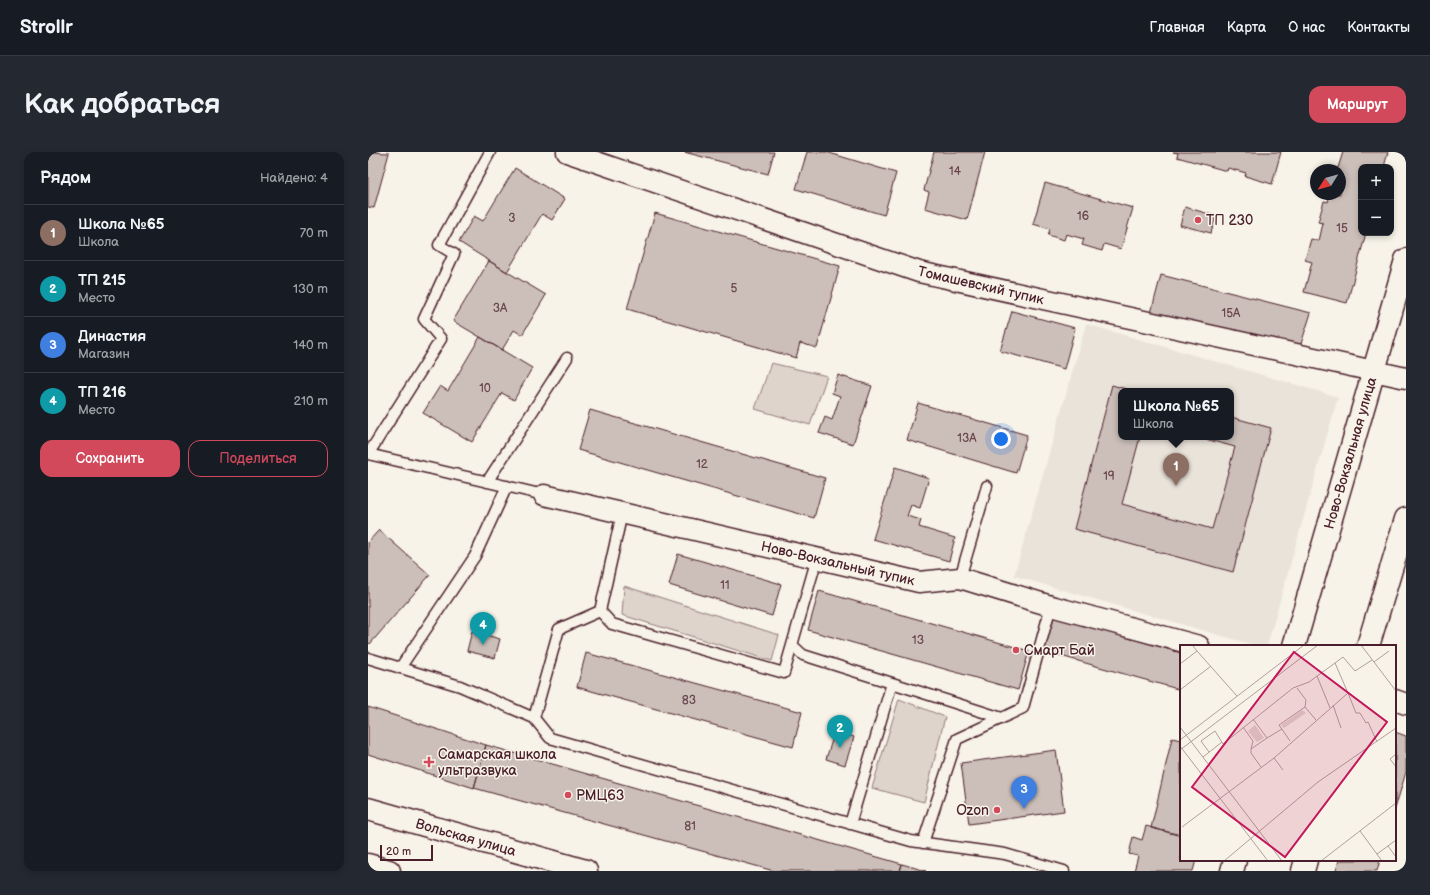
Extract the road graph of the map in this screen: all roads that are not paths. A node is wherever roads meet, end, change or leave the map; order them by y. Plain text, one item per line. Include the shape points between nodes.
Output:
1 (490, 152) edge
2 (568, 152) edge
3 (1406, 260) edge
4 (567, 358) dead end
5 (1374, 370) junction
6 (1406, 378) edge
7 (368, 453) edge
8 (487, 482) junction
9 (508, 486) junction
10 (987, 486) dead end
11 (544, 495) joint
12 (622, 513) junction
13 (1406, 519) edge
14 (816, 558) junction
15 (960, 578) junction
16 (1051, 606) junction
17 (600, 611) junction
18 (792, 645) junction
19 (1195, 645) edge
20 (1294, 645) edge
21 (1368, 645) edge
22 (368, 658) edge
23 (400, 668) junction
24 (892, 683) junction
25 (1396, 700) edge
26 (1406, 704) edge
27 (534, 718) junction
28 (1002, 718) junction
29 (368, 810) edge
30 (850, 824) junction
31 (923, 843) junction
32 (1235, 861) edge
33 (1306, 861) edge
34 (368, 865) edge
35 (389, 871) edge
36 (586, 871) edge
37 (1064, 871) edge
38 (1232, 871) edge
39 (1303, 871) edge

1 - 7 lane via 439,246 454,254 424,319 441,339
2 - 5 street, Томашевский тупик via 919,272
3 - 5 main road, Ново-Вокзальная улица
4 - 8 lane
5 - 6 street, Томашевский тупик
5 - 20 main road, Ново-Вокзальная улица
7 - 8 lane
8 - 9 lane
9 - 11 lane
9 - 23 lane via 475,556
10 - 15 lane
11 - 12 street, Ново-Вокзальный тупик
12 - 14 street, Ново-Вокзальный тупик
12 - 17 lane
13 - 21 main road
14 - 15 street, Ново-Вокзальный тупик via 918,582
14 - 18 lane
15 - 16 street, Ново-Вокзальный тупик
16 - 19 street, Ново-Вокзальный тупик
16 - 28 lane via 1023,708
17 - 18 lane via 612,624 784,673
17 - 27 lane via 559,629
18 - 24 lane via 803,655
22 - 23 lane
23 - 27 lane via 460,686
24 - 28 lane
24 - 30 lane
25 - 26 street
27 - 30 lane via 550,738
28 - 31 lane via 957,739
29 - 36 main road, Вольская улица
30 - 31 lane
31 - 37 lane via 1005,854
32 - 38 main road
33 - 39 main road
34 - 35 main road

